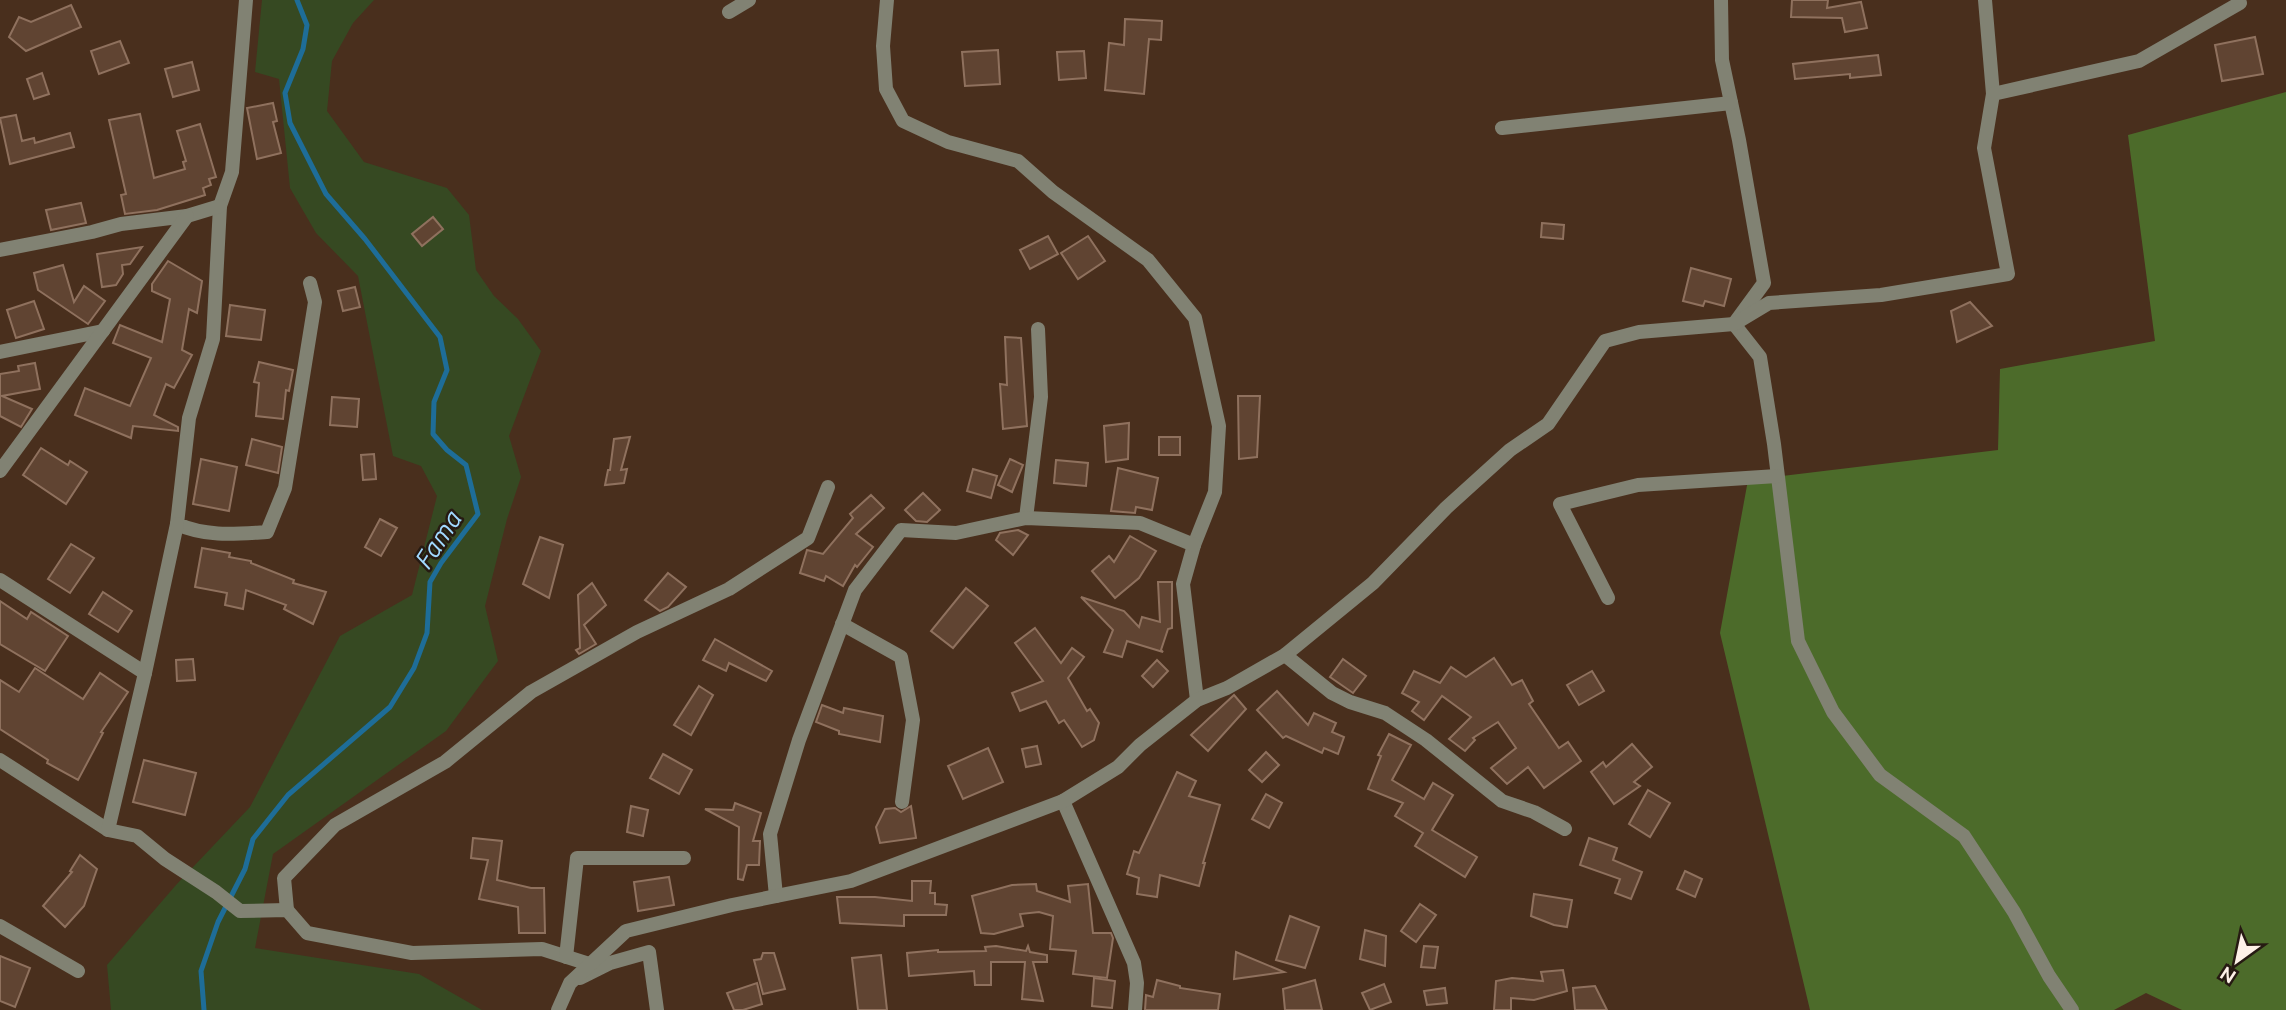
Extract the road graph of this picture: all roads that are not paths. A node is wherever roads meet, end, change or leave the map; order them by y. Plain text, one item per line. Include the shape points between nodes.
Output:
1 (246, 0) edge
2 (749, 0) edge
3 (887, 0) edge
4 (1721, 0) edge
5 (1985, 0) edge
6 (2240, 4) dead end
7 (729, 12) dead end
8 (1993, 94) junction
9 (1731, 103) junction
10 (1502, 128) dead end
11 (220, 206) junction
12 (187, 216) junction
13 (0, 250) edge
14 (310, 283) dead end
15 (1734, 324) junction
16 (1038, 329) dead end
17 (103, 331) junction
18 (0, 352) edge
19 (0, 471) edge
20 (1777, 477) junction
21 (828, 487) dead end
22 (1026, 518) junction
23 (177, 524) junction
24 (1194, 545) junction
25 (0, 580) edge
26 (1608, 598) dead end
27 (842, 624) junction
28 (1285, 656) junction
29 (145, 673) junction
30 (1197, 700) junction
31 (0, 760) edge
32 (1063, 801) junction
33 (902, 802) dead end
34 (1565, 829) dead end
35 (108, 830) junction
36 (684, 858) dead end
37 (776, 896) junction
38 (287, 910) junction
39 (0, 926) edge
40 (566, 957) junction
41 (589, 964) junction
42 (78, 971) dead end
43 (570, 983) junction
44 (558, 1010) edge
45 (657, 1010) edge
46 (1135, 1010) edge
47 (2072, 1010) edge

1 - 11 street via 232,172
2 - 7 street
3 - 24 street via 886,89 902,121 948,142 1018,162 1147,260 1195,318 1219,426 1215,492
4 - 9 street via 1722,60
5 - 8 street
6 - 8 street via 2139,61
8 - 15 street via 1984,148 2008,274 1881,295 1769,303
9 - 10 street
9 - 15 street via 1763,283
11 - 12 street
11 - 23 street via 213,339 189,418
12 - 13 street via 121,224
12 - 17 street
14 - 23 street via 315,302 285,488 267,532 217,535
15 - 20 street via 1760,357
15 - 28 street via 1639,332 1605,341 1548,424 1510,450 1373,583
16 - 22 street via 1041,397
17 - 18 street
17 - 19 street
20 - 26 street via 1638,485 1560,504
20 - 47 street via 1798,641 1833,712 1880,775 1964,836
21 - 38 street via 808,538 729,589 637,632 531,692 445,762 335,825 284,878
22 - 24 street via 1140,523
22 - 27 street via 956,533 901,530 855,590
23 - 29 street
24 - 30 street via 1183,584
25 - 29 street
27 - 33 street via 901,657 913,720
27 - 37 street via 770,834
28 - 30 street
28 - 34 street via 1332,693 1385,713 1426,740 1502,801
29 - 35 street
30 - 32 street via 1118,767
31 - 35 street
32 - 37 street via 870,875
32 - 46 street via 1134,963
35 - 38 street via 137,836 240,911
36 - 40 street via 577,858
37 - 41 street via 626,931
38 - 40 street via 307,933 412,953 542,949
39 - 42 street
40 - 41 street
41 - 43 street
43 - 44 street
43 - 45 street via 610,963 649,952

